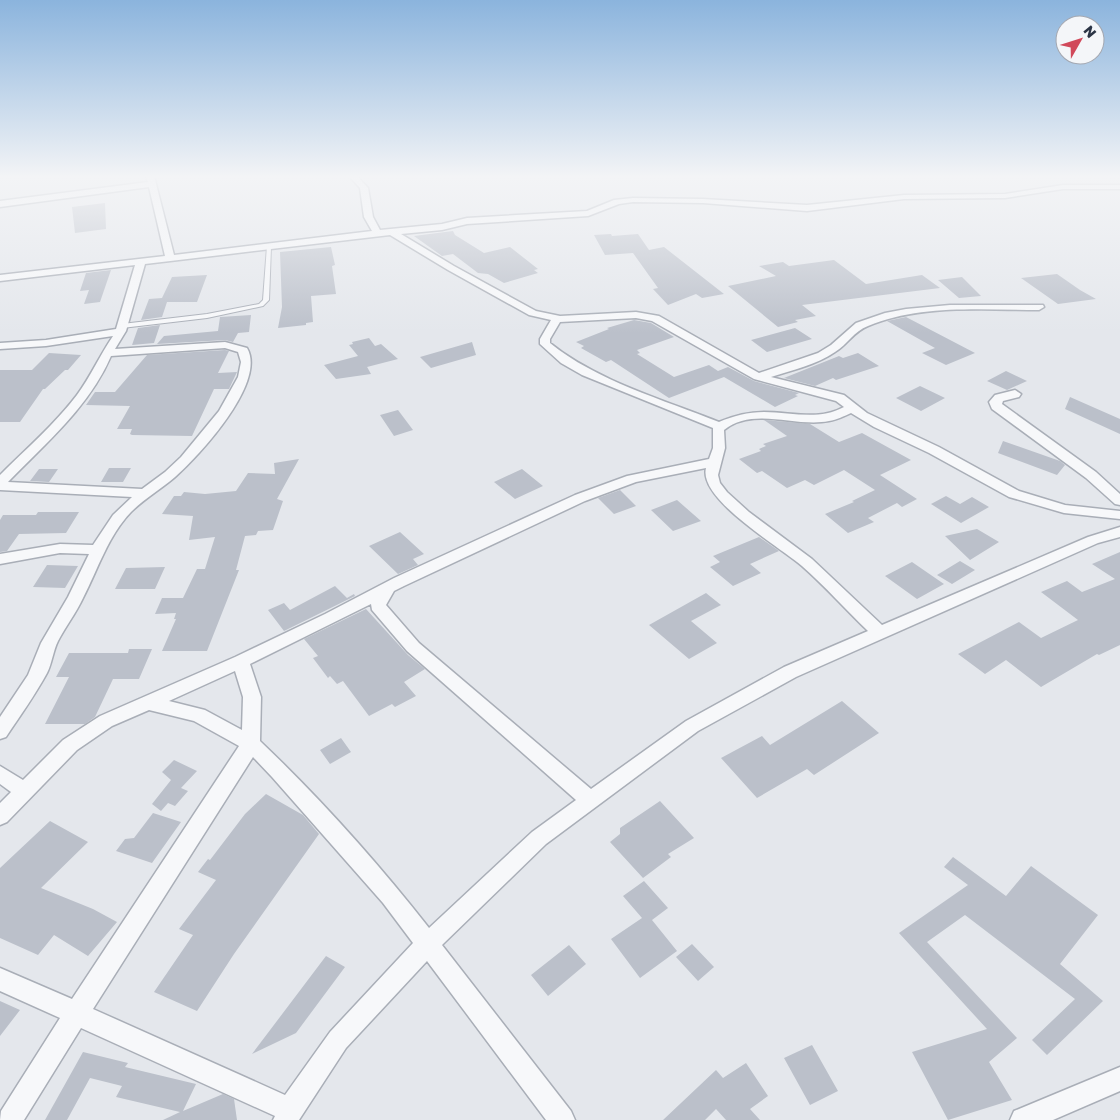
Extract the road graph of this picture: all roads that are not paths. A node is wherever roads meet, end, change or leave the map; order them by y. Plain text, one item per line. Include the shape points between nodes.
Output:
1 (163, 228) edge
2 (374, 228) edge
3 (427, 228) edge
4 (392, 232) junction
5 (378, 233) junction
6 (269, 247) junction
7 (170, 259) junction
8 (140, 263) junction
9 (0, 278) edge
10 (1039, 307) dead end
11 (557, 319) junction
12 (122, 329) junction
13 (0, 346) edge
14 (107, 353) junction
15 (758, 376) junction
16 (1015, 394) dead end
17 (853, 407) junction
18 (720, 427) junction
19 (715, 462) junction
20 (0, 485) edge
21 (144, 493) junction
22 (1120, 501) edge
23 (1120, 515) edge
24 (1116, 536) edge
25 (98, 550) junction
26 (0, 559) edge
27 (388, 588) junction
28 (880, 633) junction
29 (241, 661) junction
30 (146, 702) junction
31 (0, 732) edge
32 (252, 744) junction
33 (0, 774) edge
34 (24, 791) junction
35 (590, 800) junction
36 (0, 816) edge
37 (428, 943) junction
38 (0, 979) edge
39 (75, 1015) junction
40 (1120, 1079) edge
41 (288, 1115) edge
42 (10, 1120) edge
43 (562, 1120) edge
44 (1023, 1120) edge

1 - 7 street
2 - 5 street
3 - 4 street
4 - 5 street
4 - 11 street via 522,308
5 - 6 street
6 - 7 street
6 - 12 lane via 266,300 261,304
7 - 8 street
8 - 9 street
8 - 12 street
10 - 15 street via 897,312 863,323 844,341 819,357
11 - 15 street via 636,315 655,318
11 - 18 street via 545,344 565,361 586,373
12 - 13 street via 55,342
12 - 14 street
14 - 20 street via 82,398
14 - 21 street via 225,345 243,350 247,355 243,382 227,409 176,470
15 - 17 street via 834,396
16 - 22 street via 1000,398 995,402 996,406 1078,465
17 - 18 street via 826,418 747,416
17 - 23 street via 878,424 934,450 1014,494 1064,509
18 - 19 street
19 - 27 street via 632,479 595,492
19 - 28 street via 710,473 712,482 724,497 806,561
20 - 21 street
21 - 25 street via 124,510
24 - 28 street
25 - 26 street via 61,547
25 - 31 street via 39,670
27 - 29 street
27 - 35 street via 378,606 413,648
28 - 35 street via 790,672 726,706 692,726
29 - 30 street
29 - 32 street via 252,697
30 - 32 street via 199,715
30 - 34 street via 106,721 70,746
32 - 37 street via 332,829
32 - 39 street
33 - 34 street
34 - 36 street
35 - 37 street via 539,838
37 - 41 street via 338,1040
37 - 43 street
38 - 39 street
39 - 41 street
39 - 42 street
40 - 44 street

